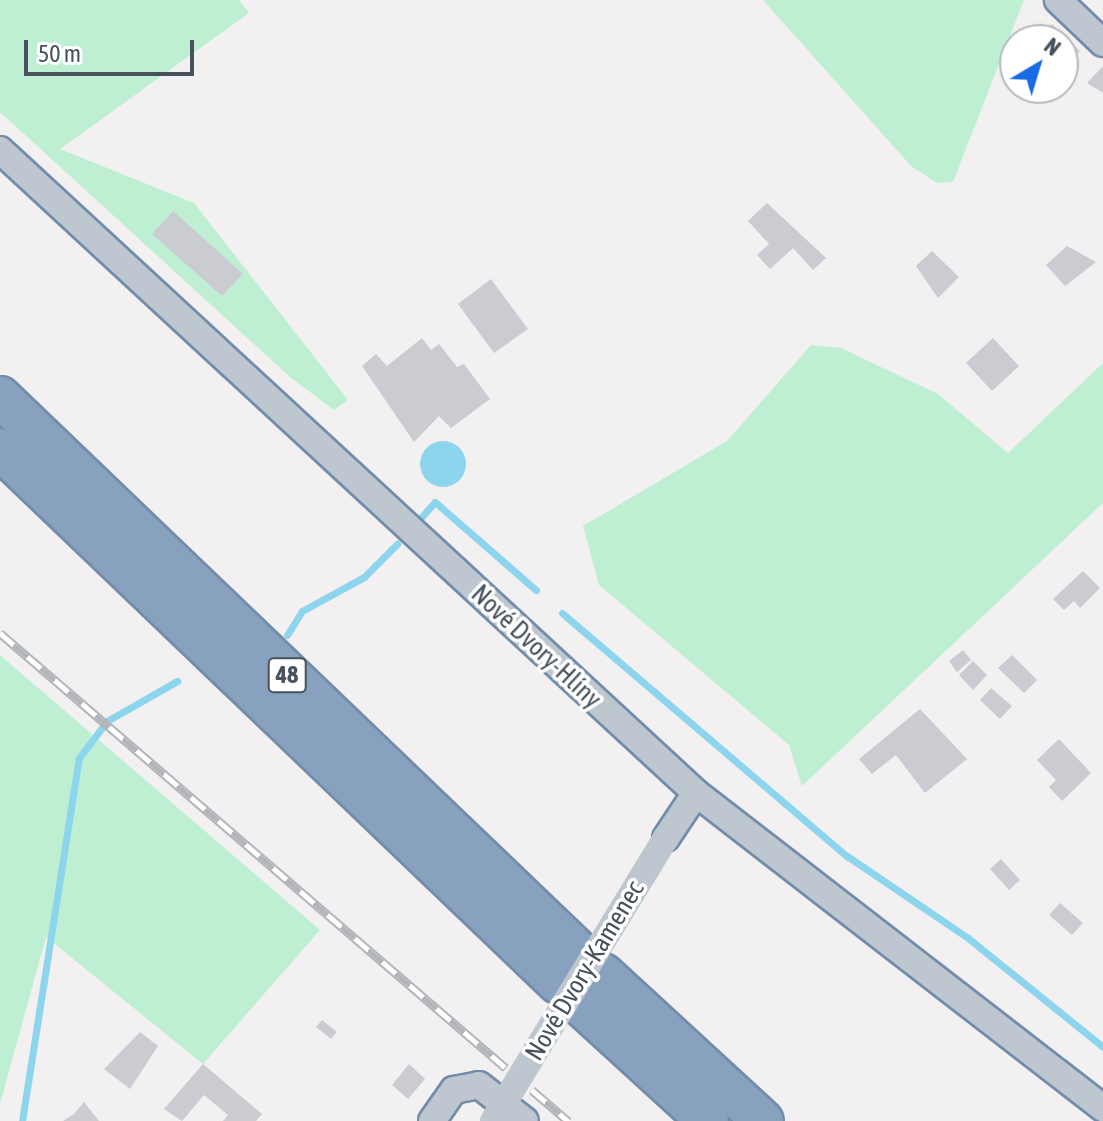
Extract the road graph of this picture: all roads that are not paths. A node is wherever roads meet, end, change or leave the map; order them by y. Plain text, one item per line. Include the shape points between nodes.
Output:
1 (1058, 0) edge
2 (1103, 43) edge
3 (0, 150) edge
4 (0, 397) edge
5 (0, 449) edge
6 (696, 793) junction
7 (580, 979) junction
8 (1103, 1108) edge
9 (432, 1121) edge
10 (493, 1121) edge
11 (525, 1121) edge
12 (708, 1121) edge
13 (763, 1121) edge

1 - 2 street
3 - 6 street, Nové Dvory-Hlíny
4 - 7 highway, 48
5 - 7 highway, 48
6 - 8 street, Nové Dvory-Hlíny
6 - 10 street, Nové Dvory-Kamenec, bridge
7 - 12 highway
7 - 13 highway
9 - 11 street via 454,1090 479,1085

